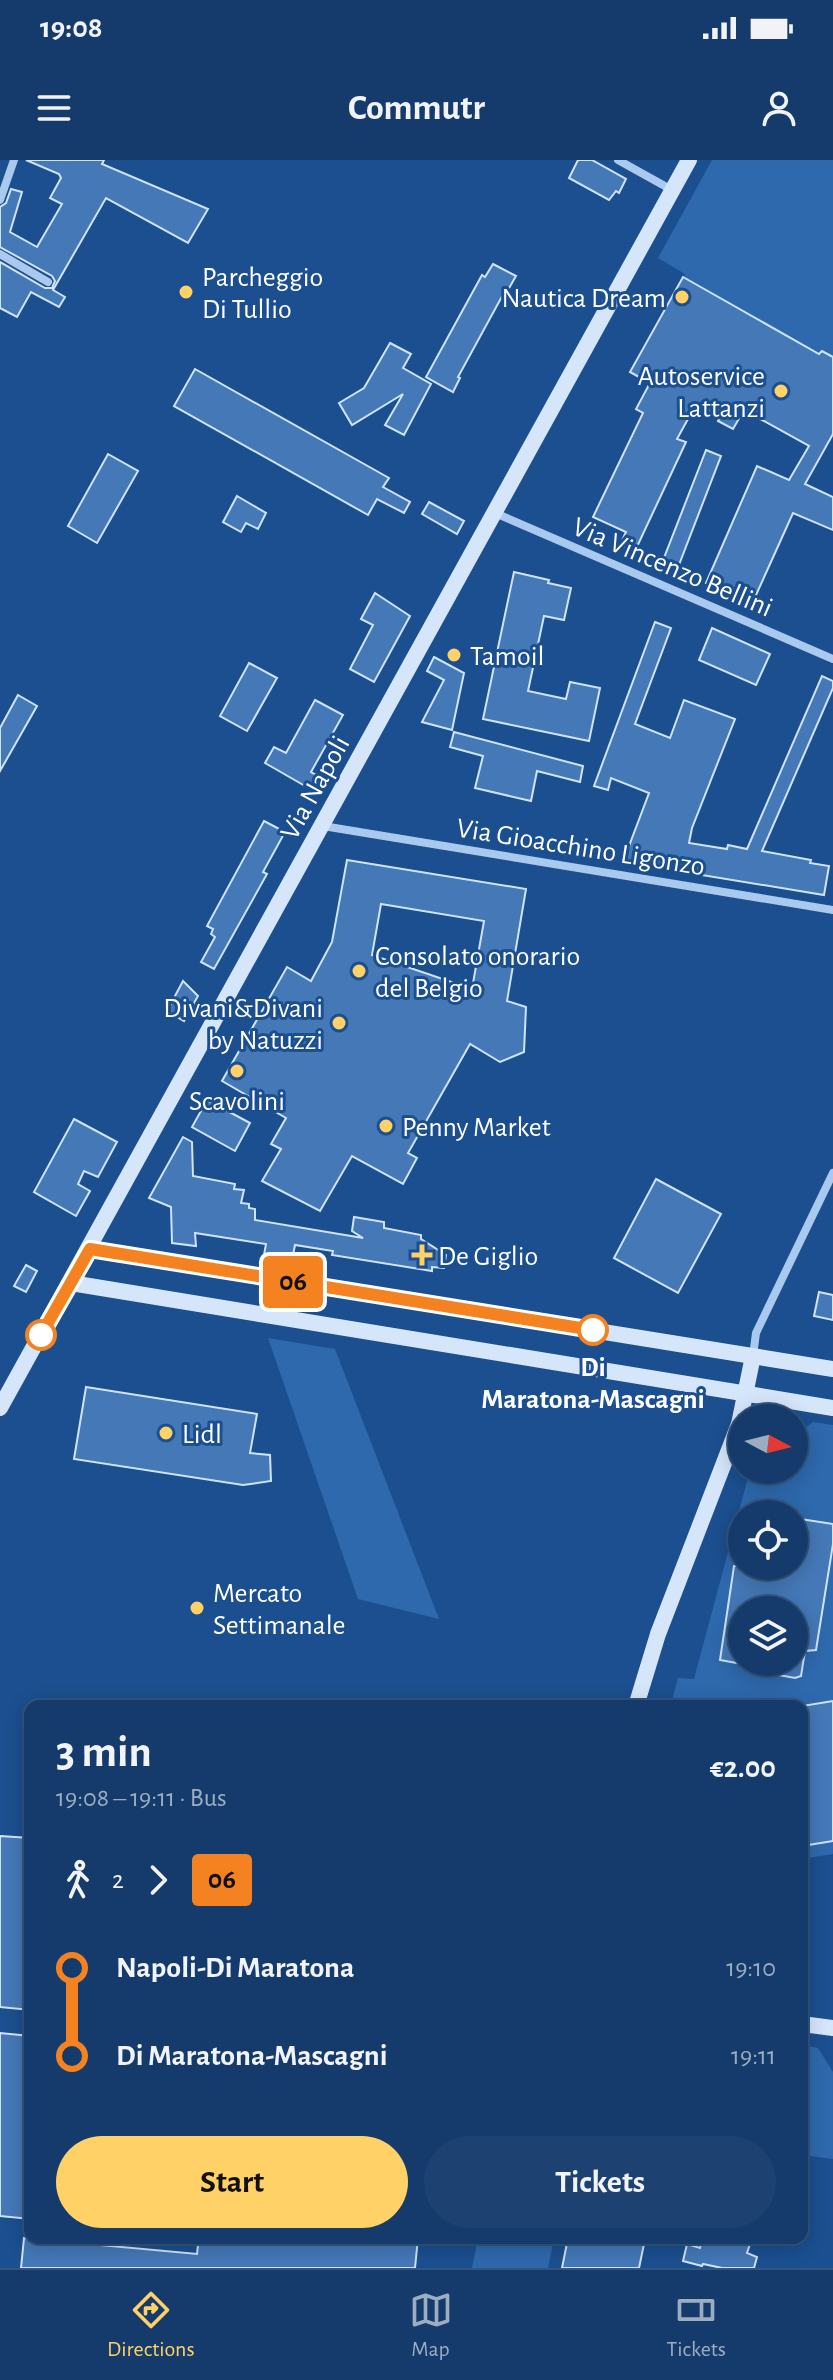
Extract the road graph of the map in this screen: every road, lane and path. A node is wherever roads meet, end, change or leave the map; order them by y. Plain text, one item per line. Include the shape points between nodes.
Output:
1 (14, 160) edge
2 (618, 160) edge
3 (689, 160) edge
4 (672, 190) junction
5 (0, 200) edge
6 (0, 254) edge
7 (48, 282) dead end
8 (495, 513) junction
9 (833, 659) edge
10 (322, 826) junction
11 (833, 910) edge
12 (833, 1173) edge
13 (90, 1249) junction
14 (71, 1283) junction
15 (753, 1356) junction
16 (833, 1369) edge
17 (746, 1393) junction
18 (0, 1408) edge
19 (833, 1408) edge
20 (638, 1700) edge
21 (808, 2025) edge
22 (833, 2028) edge

1 - 5 street
2 - 4 street
3 - 4 main road, Via Napoli
4 - 8 main road, Via Napoli
6 - 7 street
8 - 9 street, Via Vincenzo Bellini
8 - 10 main road, Via Napoli
10 - 11 street, Via Gioacchino Ligonzo
10 - 13 main road, Via Napoli
12 - 15 street via 756,1333
13 - 14 main road, Via Napoli
13 - 15 main road
14 - 17 main road
14 - 18 main road, Via Napoli
15 - 16 main road
15 - 17 main road
17 - 19 main road
17 - 20 main road via 736,1435 658,1634
21 - 22 main road

